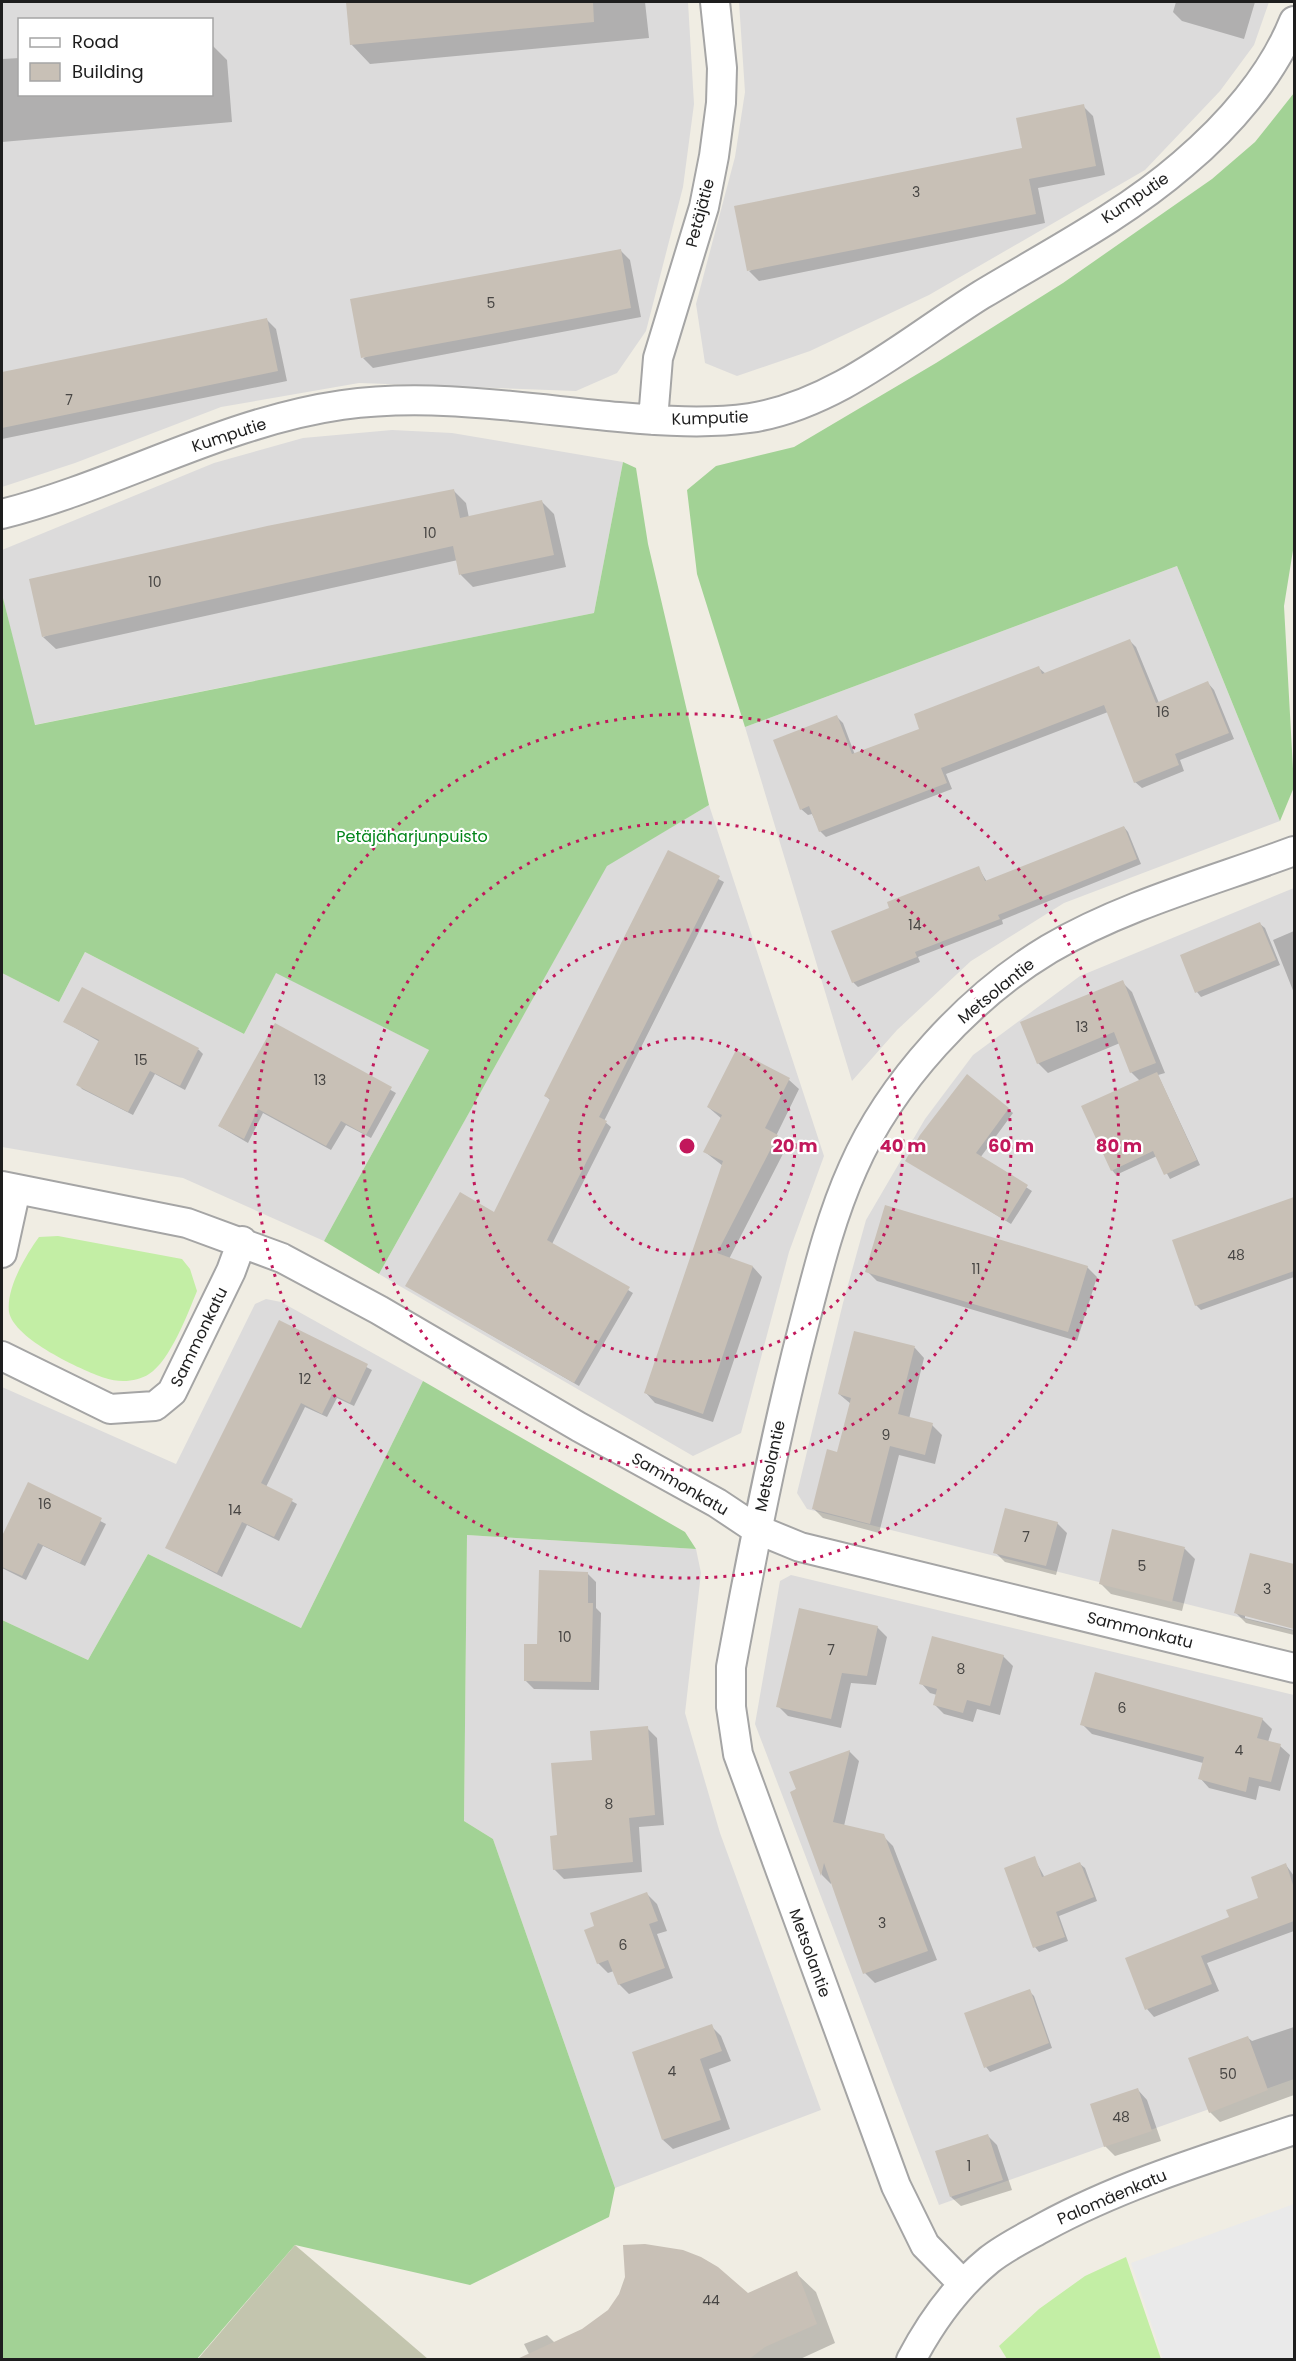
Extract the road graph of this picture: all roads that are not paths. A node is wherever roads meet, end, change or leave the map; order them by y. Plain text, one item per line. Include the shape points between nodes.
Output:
1 (715, 2) edge
2 (1294, 21) edge
3 (653, 420) junction
4 (2, 514) edge
5 (1294, 851) edge
6 (9, 1188) edge
7 (242, 1241) junction
8 (2, 1253) edge
9 (2, 1356) edge
10 (756, 1529) junction
11 (1294, 1668) edge
12 (1294, 2130) edge
13 (963, 2284) junction
14 (910, 2360) edge

1 - 3 street, Petäjätie via 722,103 704,207 658,358
2 - 3 street, Kumputie via 1263,77 1226,124 1182,165 1130,204 874,365 828,392 786,410 710,421
3 - 4 street, Kumputie via 455,403 345,405 293,414
5 - 10 street, Metsolantie via 1117,916 1047,950 970,1009 904,1084 853,1167 825,1242 782,1406
6 - 7 street, Sammonkatu via 187,1224
6 - 8 street, Sammonkatu
7 - 9 street, Sammonkatu via 172,1392 155,1406 110,1409
7 - 10 street, Sammonkatu via 379,1310
10 - 11 street, Sammonkatu via 800,1546
10 - 13 street, Metsolantie via 731,1666 730,1707 738,1754 896,2186 925,2245
12 - 13 street, Palomäenkatu via 1151,2178 1079,2208 991,2259
13 - 14 street, Palomäenkatu via 929,2327

